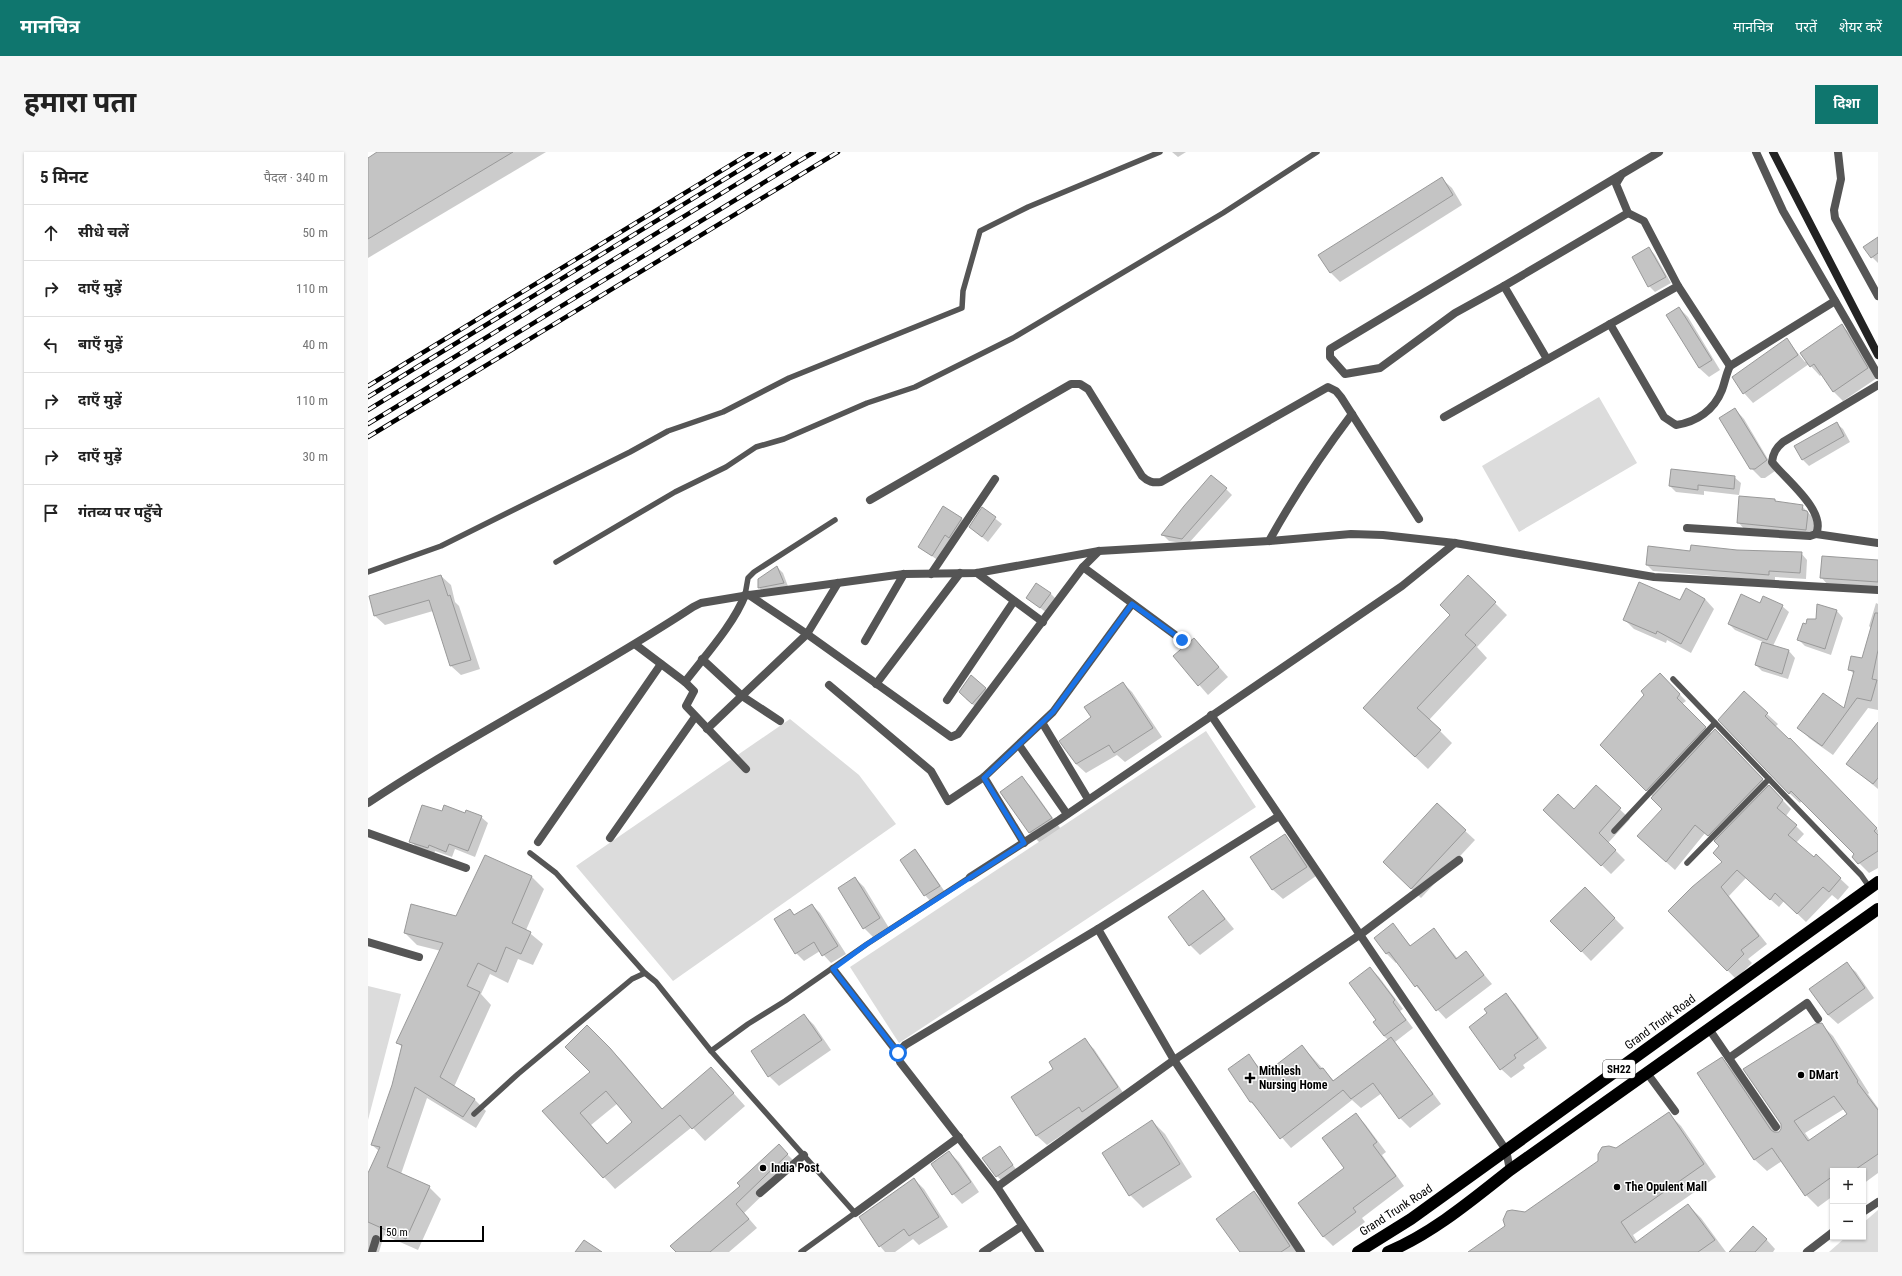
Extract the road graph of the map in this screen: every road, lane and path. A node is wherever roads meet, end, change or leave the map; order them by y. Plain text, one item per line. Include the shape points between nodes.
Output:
1 (1160, 152) edge
2 (1318, 152) edge
3 (1659, 152) edge
4 (1756, 152) edge
5 (1773, 152) edge
6 (1838, 152) edge
7 (1622, 174) junction
8 (1628, 213) junction
9 (1504, 286) junction
10 (1678, 286) junction
11 (1878, 296) edge
12 (1835, 301) junction
13 (1610, 324) junction
14 (1878, 356) edge
15 (1547, 359) junction
16 (1730, 366) junction
17 (1878, 375) edge
18 (1878, 386) edge
19 (1352, 414) junction
20 (1444, 417) dead end
21 (995, 479) dead end
22 (870, 500) dead end
23 (1419, 519) dead end
24 (835, 520) dead end
25 (1687, 528) dead end
26 (1816, 534) junction
27 (1269, 541) junction
28 (1455, 543) junction
29 (1878, 543) edge
30 (1099, 551) junction
31 (556, 562) dead end
32 (1083, 567) junction
33 (368, 572) edge
34 (960, 573) junction
35 (977, 573) junction
36 (904, 574) junction
37 (931, 574) junction
38 (838, 583) junction
39 (1878, 590) edge
40 (747, 595) junction
41 (1014, 601) junction
42 (1132, 604) junction
43 (1043, 622) junction
44 (807, 634) junction
45 (1182, 640) dead end
46 (865, 641) dead end
47 (636, 645) junction
48 (702, 659) junction
49 (661, 664) junction
50 (1674, 679) dead end
51 (685, 682) junction
52 (876, 684) junction
53 (829, 685) dead end
54 (742, 696) junction
55 (948, 700) dead end
56 (1211, 715) junction
57 (695, 717) junction
58 (780, 721) dead end
59 (1715, 723) junction
60 (1043, 724) junction
61 (707, 729) junction
62 (1019, 745) junction
63 (746, 769) dead end
64 (984, 778) junction
65 (1769, 779) junction
66 (1088, 799) junction
67 (368, 803) edge
68 (1067, 814) junction
69 (1279, 816) junction
70 (1614, 831) dead end
71 (368, 833) edge
72 (610, 838) dead end
73 (538, 842) dead end
74 (1024, 843) junction
75 (530, 853) dead end
76 (1459, 860) dead end
77 (1687, 862) dead end
78 (466, 868) dead end
79 (970, 878) joint
80 (1874, 885) edge
81 (1878, 909) edge
82 (1098, 929) junction
83 (1361, 934) junction
84 (368, 942) edge
85 (420, 957) dead end
86 (833, 969) junction
87 (645, 973) junction
88 (1818, 1019) dead end
89 (1709, 1029) junction
90 (711, 1051) junction
91 (898, 1053) junction
92 (1729, 1058) junction
93 (1174, 1060) junction
94 (1648, 1073) junction
95 (1675, 1111) dead end
96 (474, 1114) dead end
97 (1776, 1127) dead end
98 (959, 1137) junction
99 (1506, 1150) junction
100 (804, 1155) junction
101 (1510, 1170) junction
102 (997, 1187) junction
103 (760, 1193) dead end
104 (1878, 1202) edge
105 (1866, 1210) edge
106 (855, 1213) junction
107 (1022, 1226) junction
108 (1830, 1234) edge
109 (376, 1239) dead end
110 (372, 1252) edge
111 (801, 1252) edge
112 (983, 1252) edge
113 (1040, 1252) edge
114 (1301, 1252) edge
115 (1358, 1252) edge
116 (1388, 1252) edge
117 (1807, 1252) edge

1 - 33 lane via 1028,207 980,231 963,291 962,308 789,378 722,412 668,431 441,546
2 - 31 lane via 1223,213 1013,338 915,387 756,447 726,467 675,492
3 - 7 street
4 - 12 street via 1783,211
5 - 14 street
6 - 11 street via 1841,179 1834,210 1835,218
7 - 8 street via 1616,184
7 - 9 street via 1330,349 1330,358 1345,374 1380,368 1456,313
8 - 9 street
8 - 10 street via 1644,221
9 - 15 street
10 - 13 street
10 - 16 street
12 - 16 street
12 - 17 street
13 - 15 street
13 - 16 street via 1664,417 1676,425 1707,413 1716,401
15 - 20 street
18 - 26 street via 1783,442 1773,455 1772,462 1801,493 1818,522
19 - 22 street via 1336,391 1328,387 1161,482 1153,483 1142,476 1088,389 1080,384 1071,384
19 - 23 street
19 - 27 street via 1296,494
21 - 37 street
24 - 40 lane via 754,572 748,578
25 - 26 street via 1810,536
26 - 29 street
27 - 28 street via 1351,534
27 - 30 street
28 - 39 street via 1654,577
28 - 56 street via 1402,586
30 - 32 street
30 - 35 street
32 - 42 street
32 - 43 street
34 - 35 street
34 - 37 street
34 - 52 street
35 - 41 street
36 - 37 street
36 - 38 street
36 - 46 street
38 - 40 street
38 - 44 street
40 - 44 street
40 - 47 street via 701,603
40 - 48 street
41 - 43 street
41 - 55 street
42 - 45 street
42 - 60 street
43 - 52 street via 958,734 950,737
44 - 52 street
44 - 54 street
47 - 49 street
47 - 67 street via 412,773
48 - 51 street
48 - 54 street
49 - 51 street
49 - 73 street
50 - 59 lane
51 - 57 street via 694,691 686,706
53 - 64 street via 931,771 948,801
54 - 58 street
54 - 61 street
56 - 66 street
56 - 69 street
57 - 61 street
57 - 72 street
59 - 65 lane
59 - 70 lane
60 - 62 street
60 - 66 street
61 - 63 street
62 - 64 street
62 - 68 street
64 - 74 street
65 - 77 lane
65 - 80 lane via 1861,875
66 - 68 street
68 - 74 street
69 - 82 street
69 - 83 street
71 - 78 street
74 - 79 street
75 - 87 lane via 556,873
76 - 83 street
79 - 86 lane via 867,944
80 - 99 highway, Grand Trunk Road / SH22
81 - 89 highway, SH22
82 - 91 street via 904,1045
82 - 93 street
83 - 93 street
83 - 99 street
84 - 85 street
86 - 90 lane
86 - 91 street
87 - 90 lane via 656,982
87 - 96 lane via 632,978
88 - 92 street via 1807,1003
89 - 92 street
89 - 94 highway, SH22
90 - 100 lane
91 - 98 street via 900,1062
92 - 97 street
93 - 102 street
93 - 114 street
94 - 95 street
94 - 101 highway, SH22
98 - 102 street
98 - 106 street
99 - 101 street
99 - 115 highway, Grand Trunk Road / SH22 via 1411,1219
100 - 103 street
100 - 106 lane
101 - 116 highway, SH22 via 1466,1205 1415,1239
102 - 107 street
104 - 105 street
106 - 111 lane
107 - 112 street
107 - 113 street
108 - 117 street
109 - 110 street

